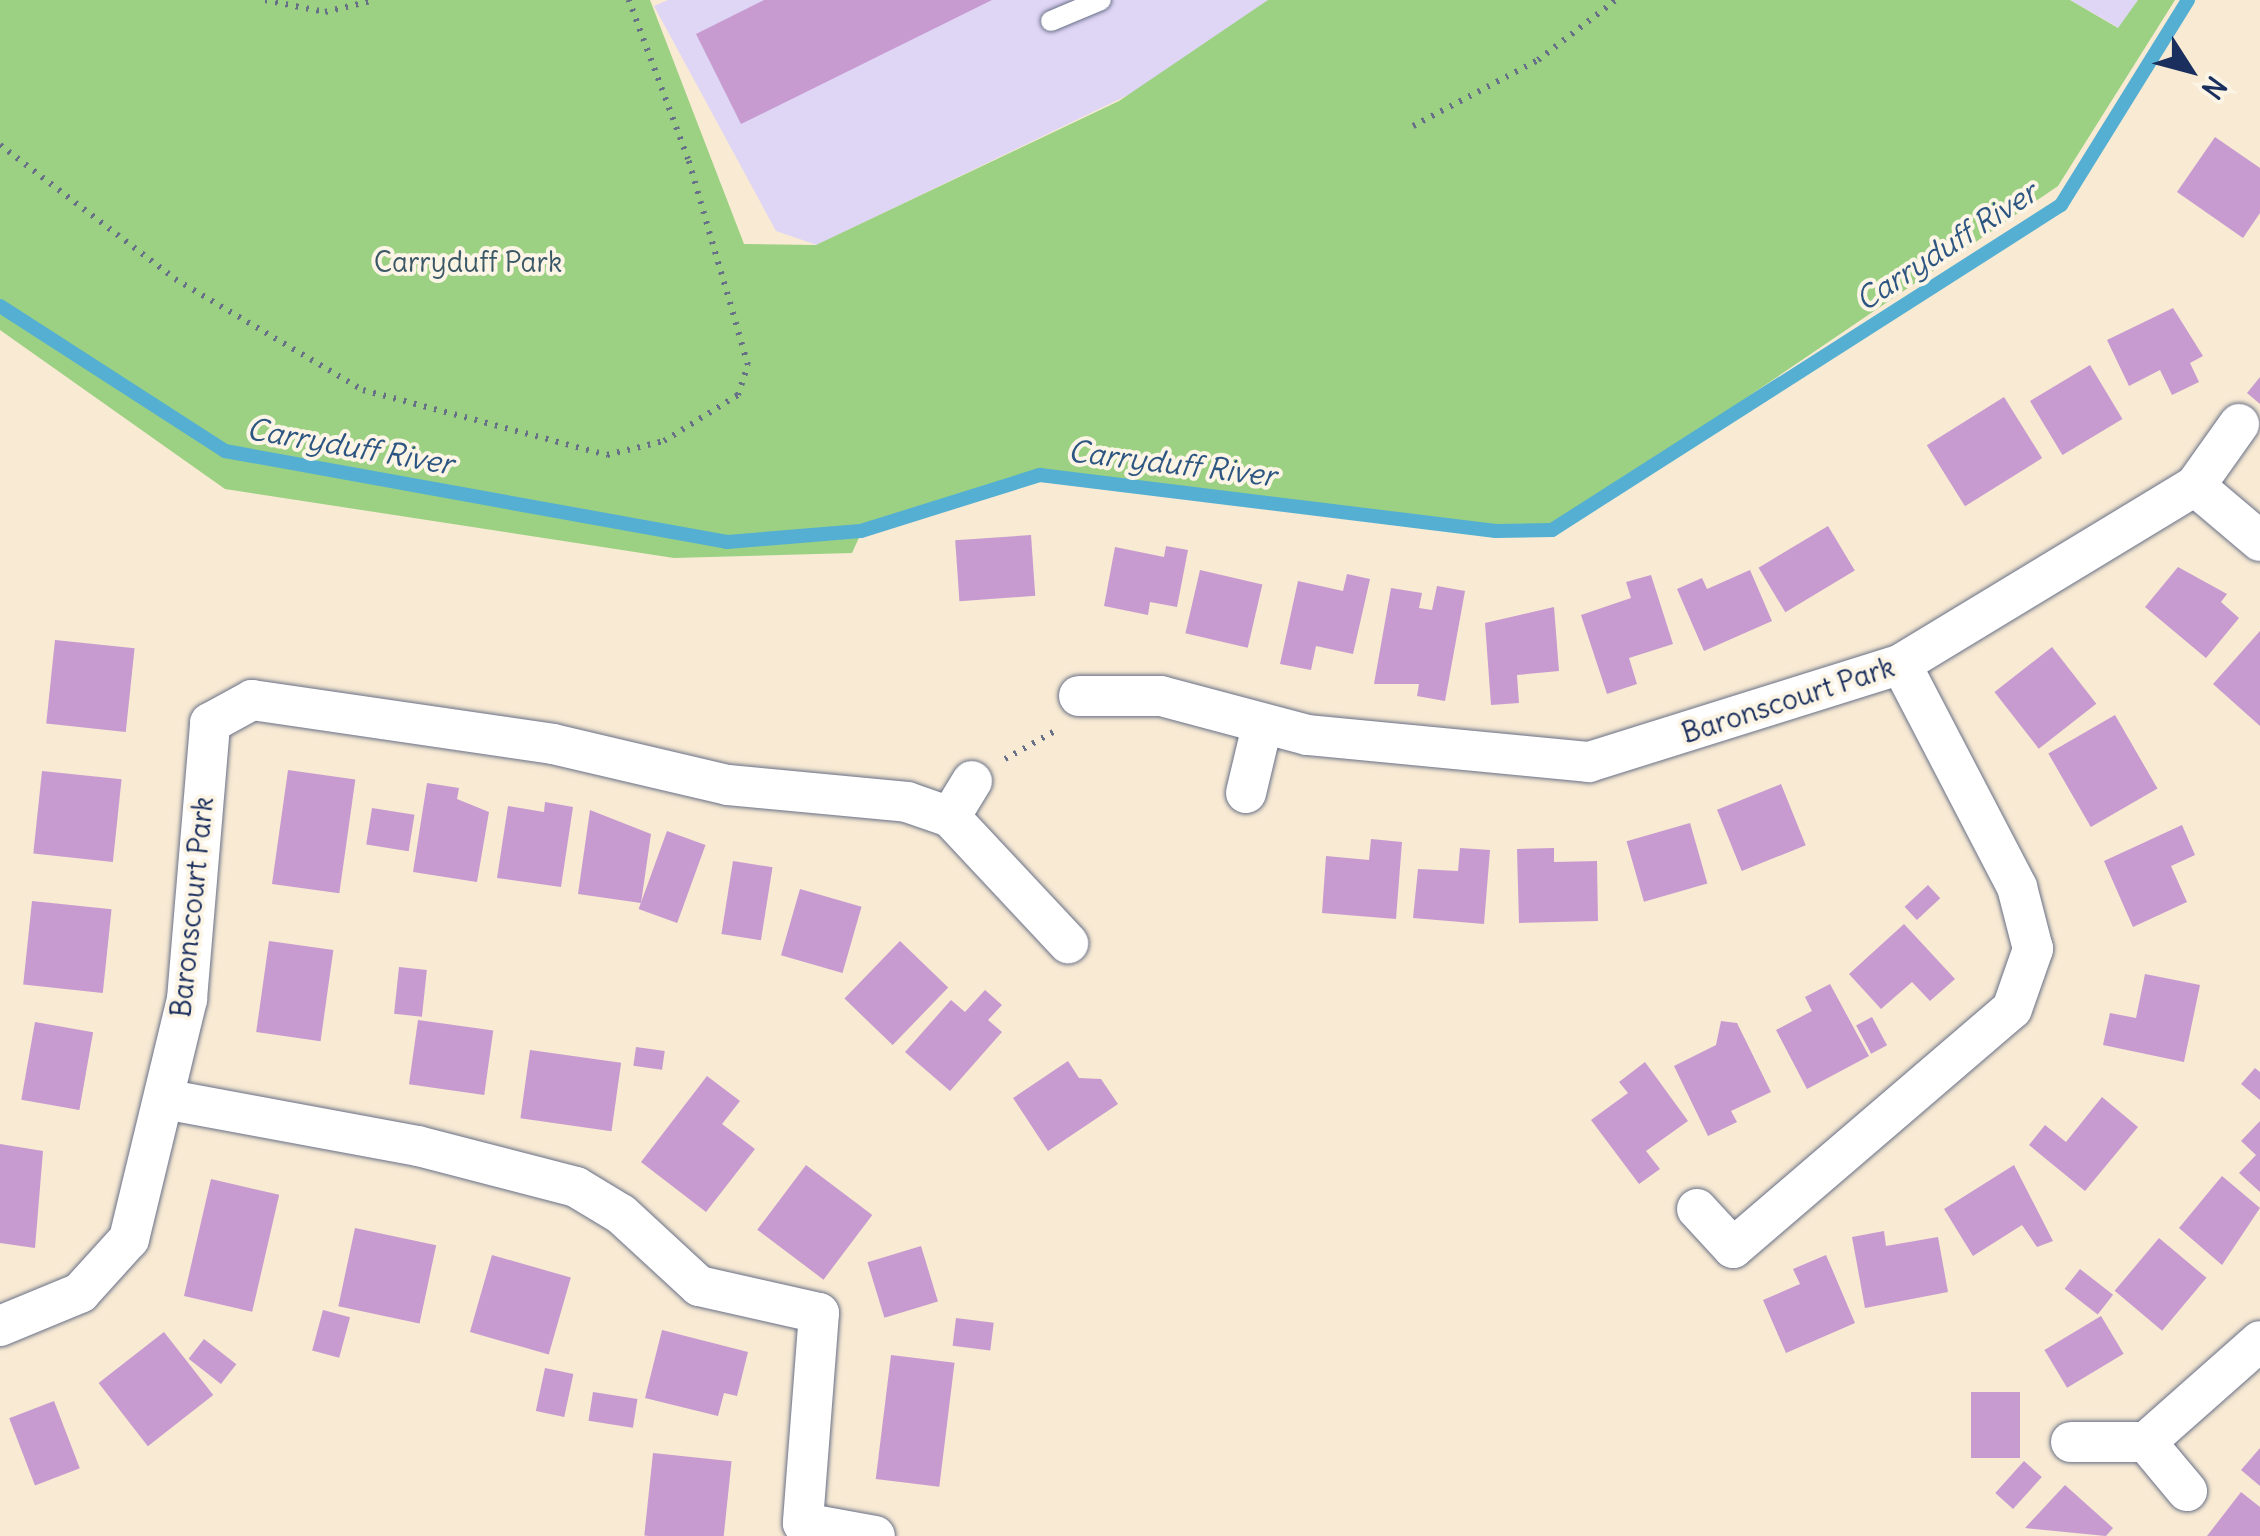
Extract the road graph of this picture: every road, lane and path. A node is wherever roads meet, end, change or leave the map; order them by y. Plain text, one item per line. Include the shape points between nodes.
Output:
1 (265, 0) edge
2 (375, 0) edge
3 (629, 0) edge
4 (1100, 0) edge
5 (1616, 0) edge
6 (1050, 22) dead end
7 (1413, 126) dead end
8 (0, 144) edge
9 (2239, 424) dead end
10 (2196, 486) junction
11 (2260, 541) edge
12 (1902, 664) junction
13 (1079, 696) joint
14 (1262, 726) junction
15 (972, 781) joint
16 (1246, 793) dead end
17 (950, 817) junction
18 (1068, 943) dead end
19 (164, 1099) junction
20 (1696, 1208) dead end
21 (0, 1326) edge
22 (2260, 1341) edge
23 (2072, 1442) dead end
24 (2146, 1442) junction
25 (2186, 1491) dead end
26 (876, 1536) edge

1 - 2 path via 325,12
3 - 8 path via 688,159 748,366 738,395 664,441 607,455 363,390 175,279
4 - 6 lane
5 - 7 path via 1538,60
9 - 10 street, Baronscourt Park
10 - 11 street
10 - 12 street, Baronscourt Park
12 - 14 street, Baronscourt Park via 1589,762
12 - 20 street via 2018,887 2033,950 2012,1009 1733,1248
13 - 14 street, Baronscourt Park via 1162,696
13 - 15 path via 1085,719 1033,740
14 - 16 street
15 - 17 street
17 - 18 street, Baronscourt Park
17 - 19 street, Baronscourt Park via 907,802 728,786 553,744 252,700 210,723 188,1000
19 - 21 street via 129,1239 80,1293
19 - 26 street via 418,1146 576,1187 621,1214 699,1286 819,1312 803,1523
22 - 24 street
23 - 24 street
24 - 25 street

